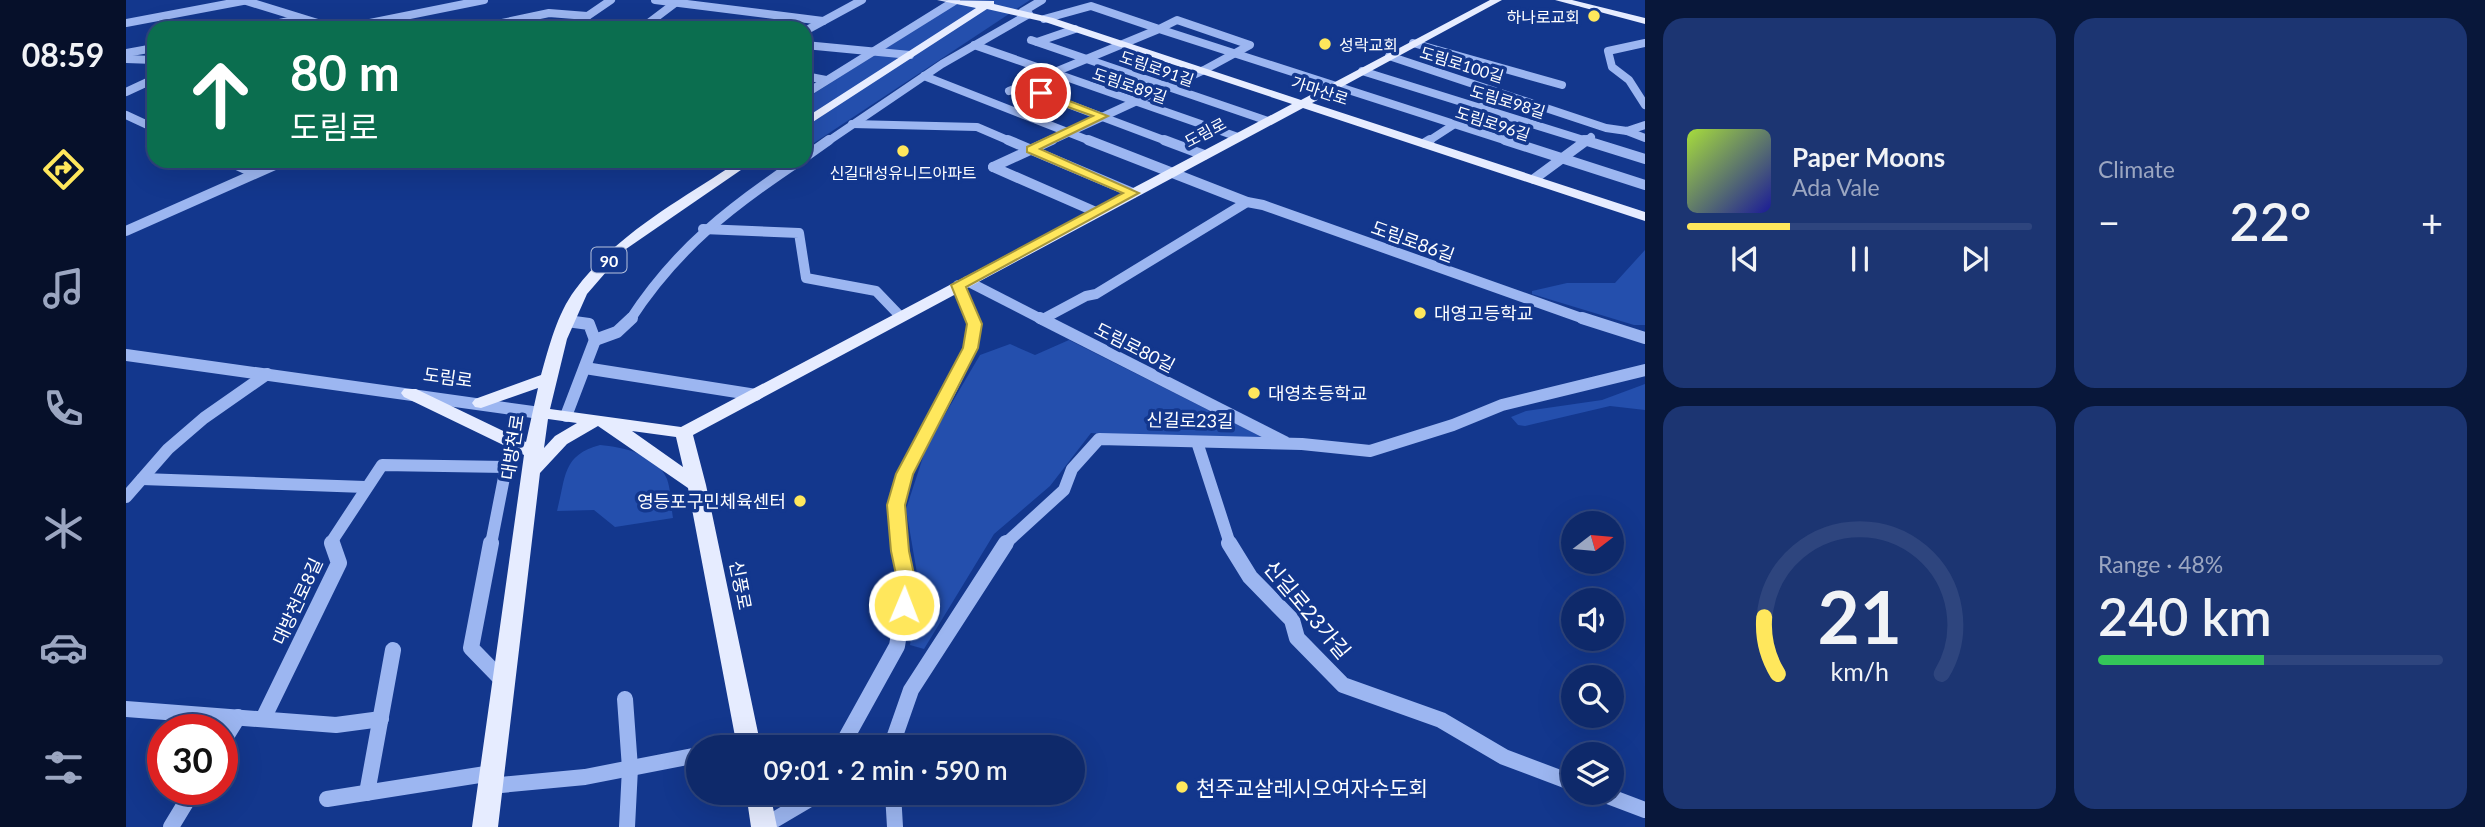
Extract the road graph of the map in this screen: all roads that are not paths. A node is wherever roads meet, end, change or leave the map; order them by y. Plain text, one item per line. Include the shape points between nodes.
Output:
1 (246, 0) edge
2 (427, 0) edge
3 (484, 0) edge
4 (611, 0) edge
5 (655, 0) edge
6 (862, 0) edge
7 (951, 0) edge
8 (1042, 0) edge
9 (1497, 0) edge
10 (1560, 0) edge
11 (678, 1) edge
12 (991, 3) edge
13 (437, 9) junction
14 (1025, 13) junction
15 (587, 16) junction
16 (303, 19) junction
17 (1044, 19) junction
18 (292, 21) edge
19 (310, 21) edge
20 (379, 21) edge
21 (511, 21) edge
22 (580, 21) edge
23 (651, 21) edge
24 (822, 21) junction
25 (1645, 21) edge
26 (126, 23) edge
27 (812, 27) edge
28 (1075, 29) junction
29 (1158, 29) junction
30 (1645, 42) edge
31 (1413, 43) junction
32 (1122, 44) junction
33 (974, 45) junction
34 (812, 46) edge
35 (147, 49) edge
36 (872, 52) junction
37 (126, 53) edge
38 (1234, 54) junction
39 (910, 55) junction
40 (1390, 56) junction
41 (126, 59) edge
42 (1085, 59) junction
43 (147, 60) edge
44 (1204, 70) junction
45 (1362, 71) junction
46 (1053, 72) junction
47 (924, 76) junction
48 (812, 77) edge
49 (826, 80) junction
50 (147, 82) edge
51 (1562, 85) dead end
52 (1020, 86) junction
53 (1167, 87) junction
54 (1333, 87) junction
55 (812, 89) edge
56 (1009, 90) dead end
57 (126, 92) edge
58 (1135, 101) junction
59 (1303, 103) junction
60 (1645, 104) edge
61 (1481, 107) junction
62 (126, 115) edge
63 (1102, 116) junction
64 (812, 118) edge
65 (1268, 121) junction
66 (852, 124) junction
67 (147, 125) edge
68 (1454, 125) junction
69 (1645, 125) edge
70 (977, 127) joint
71 (1606, 128) junction
72 (1627, 131) junction
73 (1068, 132) junction
74 (1238, 137) junction
75 (1645, 138) edge
76 (1586, 140) junction
77 (1426, 143) junction
78 (1031, 149) junction
79 (812, 151) edge
80 (1204, 155) junction
81 (1561, 159) junction
82 (1645, 159) edge
83 (243, 168) edge
84 (266, 168) edge
85 (734, 168) edge
86 (789, 168) edge
87 (1172, 172) junction
88 (254, 173) junction
89 (1534, 179) junction
90 (1645, 185) edge
91 (1133, 193) junction
92 (1247, 202) junction
93 (1096, 212) junction
94 (1645, 217) edge
95 (703, 229) junction
96 (126, 231) edge
97 (962, 283) junction
98 (901, 316) junction
99 (1043, 319) junction
100 (567, 321) junction
101 (1645, 338) edge
102 (594, 340) junction
103 (126, 355) edge
104 (584, 368) junction
105 (1645, 370) edge
106 (267, 374) junction
107 (522, 376) dead end
108 (549, 378) junction
109 (410, 393) junction
110 (756, 396) junction
111 (474, 402) junction
112 (540, 413) junction
113 (566, 416) junction
114 (601, 420) junction
115 (684, 433) junction
116 (511, 442) junction
117 (1197, 442) junction
118 (1289, 444) junction
119 (532, 462) junction
120 (506, 467) junction
121 (142, 478) junction
122 (697, 485) junction
123 (365, 487) junction
124 (126, 497) edge
125 (393, 650) dead end
126 (504, 682) junction
127 (625, 699) dead end
128 (126, 709) edge
129 (196, 714) edge
130 (238, 717) edge
131 (263, 719) junction
132 (381, 719) junction
133 (743, 735) edge
134 (848, 735) edge
135 (895, 735) edge
136 (686, 757) edge
137 (630, 768) junction
138 (1561, 778) edge
139 (491, 779) junction
140 (367, 793) junction
141 (327, 799) dead end
142 (1624, 802) edge
143 (184, 805) edge
144 (760, 805) edge
145 (800, 805) edge
146 (894, 805) edge
147 (1645, 810) edge
148 (171, 827) edge
149 (485, 827) edge
150 (627, 827) edge
151 (764, 827) edge
152 (895, 827) edge

1 - 16 street
1 - 26 street
2 - 13 street
3 - 13 street
4 - 15 street
5 - 11 street
6 - 24 street
7 - 12 main road, 가마산로
7 - 36 street
8 - 14 street
9 - 31 main road, 도림로
10 - 25 main road
11 - 23 street
11 - 24 street
12 - 14 main road, 가마산로
12 - 39 main road
13 - 20 street
14 - 17 main road, 가마산로
14 - 33 street
15 - 21 street via 549,13
15 - 22 street
16 - 18 street
16 - 19 street
17 - 28 main road, 가마산로
17 - 29 street via 1091,6
24 - 27 street
28 - 32 main road, 가마산로
28 - 42 street, 도림로91길 via 1034,41
29 - 32 street
29 - 38 street
29 - 38 street via 1177,20 1250,46
30 - 60 street via 1608,51 1612,67 1629,80
31 - 40 main road, 도림로
31 - 51 street
32 - 42 street
32 - 44 main road, 가마산로
33 - 46 street, 도림로89길
33 - 47 street
34 - 36 street
35 - 37 street
36 - 39 street
36 - 49 street
38 - 44 street
38 - 54 street
39 - 64 main road
40 - 45 main road, 도림로
40 - 71 street, 도림로100길
41 - 43 street
42 - 46 street
42 - 53 street, 도림로91길
44 - 53 street
44 - 59 main road, 가마산로
45 - 54 main road, 도림로
45 - 61 street, 도림로98길
46 - 52 street
46 - 58 street, 도림로89길
47 - 66 street
47 - 73 street, 도림로86길
48 - 49 street
49 - 55 street
50 - 57 street
52 - 56 street
52 - 63 street
53 - 58 street
53 - 65 street, 도림로91길
54 - 59 main road, 도림로
54 - 68 street, 도림로96길
58 - 63 street
58 - 74 street, 도림로89길
59 - 65 main road, 도림로
59 - 77 main road, 가마산로
61 - 68 street
61 - 76 street, 도림로98길
62 - 67 street
63 - 73 street
63 - 80 street
65 - 74 main road, 도림로
66 - 70 street
66 - 79 street
68 - 77 street
68 - 81 street, 도림로96길
69 - 72 street, 도림로100길
70 - 78 street
71 - 72 street, 도림로100길
71 - 76 street
72 - 75 street
73 - 78 street
73 - 87 street, 도림로86길
74 - 80 main road, 도림로
76 - 81 street
76 - 82 street, 도림로98길
77 - 89 main road, 가마산로
78 - 91 street
78 - 93 street via 993,167
80 - 87 main road, 도림로
81 - 89 street
81 - 90 street, 도림로96길
83 - 88 street
84 - 88 street
85 - 100 main road, 대방천로 / 90 via 621,246 580,293
86 - 95 street
87 - 91 main road, 도림로
87 - 92 street, 도림로86길
88 - 96 street
89 - 94 main road, 가마산로
91 - 93 main road, 도림로
92 - 99 street via 1096,294
92 - 101 street, 도림로86길
93 - 97 main road, 도림로
95 - 98 street via 799,233 806,278 876,291
95 - 102 street via 670,263 627,326
97 - 98 main road, 도림로
97 - 99 street, 도림로80길
97 - 134 street via 975,324 971,348 905,474 896,505 907,584 897,646
98 - 110 main road, 도림로
99 - 118 street, 도림로80길
100 - 102 street via 589,324
100 - 108 main road, 대방천로 / 90
102 - 104 street
103 - 106 street, 도림로
104 - 110 street
104 - 113 street
105 - 118 street, 신길로23길 via 1502,405 1370,451
106 - 109 street, 도림로
106 - 121 street via 204,418
107 - 111 street via 513,391
108 - 111 main road
108 - 112 main road, 대방천로 / 90
109 - 111 street, 도림로
109 - 116 main road
110 - 115 main road, 도림로
111 - 112 street, 도림로
112 - 113 main road, 도림로
112 - 119 main road, 대방천로
113 - 114 main road, 도림로
114 - 115 main road, 도림로
114 - 119 main road via 561,440
114 - 122 main road
115 - 122 main road, 신풍로
116 - 119 main road
116 - 120 street
117 - 118 street, 신길로23길
117 - 135 street, 신길로23길 via 1099,439 1072,469 1065,490 1009,538 911,690
117 - 138 street, 신길로23가길 via 1229,543 1250,577 1292,620 1297,638 1343,685 1441,720 1504,757
119 - 126 main road, 대방천로
120 - 123 street, 대방천로8길 via 382,465
120 - 126 street via 471,648
121 - 123 street
121 - 124 street
122 - 133 main road, 신풍로
123 - 131 street, 대방천로8길 via 332,541 339,563
125 - 132 street
126 - 139 main road, 대방천로
127 - 137 street
128 - 129 street
130 - 131 street
131 - 132 street via 336,725
132 - 140 street
136 - 137 street
137 - 139 street via 585,777
137 - 150 street
139 - 140 street
139 - 149 main road, 대방천로
140 - 141 street
142 - 147 street
143 - 148 street
144 - 151 main road
145 - 151 street
146 - 152 street

